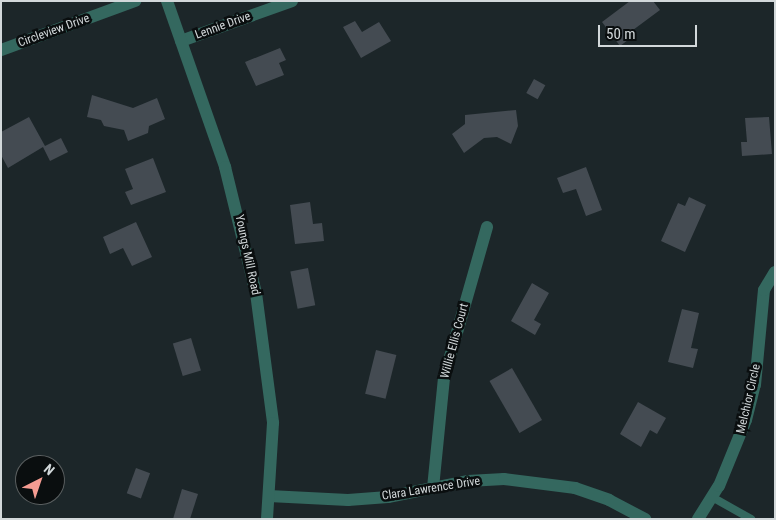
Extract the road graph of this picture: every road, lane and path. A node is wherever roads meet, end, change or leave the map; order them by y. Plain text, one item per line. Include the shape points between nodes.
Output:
1 (135, 1) edge
2 (167, 1) edge
3 (292, 1) edge
4 (181, 41) junction
5 (1, 50) edge
6 (487, 228) dead end
7 (775, 272) edge
8 (433, 488) junction
9 (269, 496) junction
10 (712, 497) junction
11 (267, 519) edge
12 (645, 519) edge
13 (698, 519) edge
14 (751, 519) edge

1 - 5 street, Circleview Drive
2 - 4 street, Youngs Mill Road
3 - 4 street, Lennie Drive
4 - 9 street, Youngs Mill Road via 225,166 256,294 273,423
6 - 8 street, Willie Ellis Court via 444,378
7 - 10 street, Melchior Circle via 764,290 755,385 746,420
8 - 9 street, Clara Lawrence Drive via 348,500
8 - 12 street, Clara Lawrence Drive via 504,479 540,482 575,488 609,500
9 - 11 street, Youngs Mill Road
10 - 13 street, Melchior Circle
10 - 14 lane

